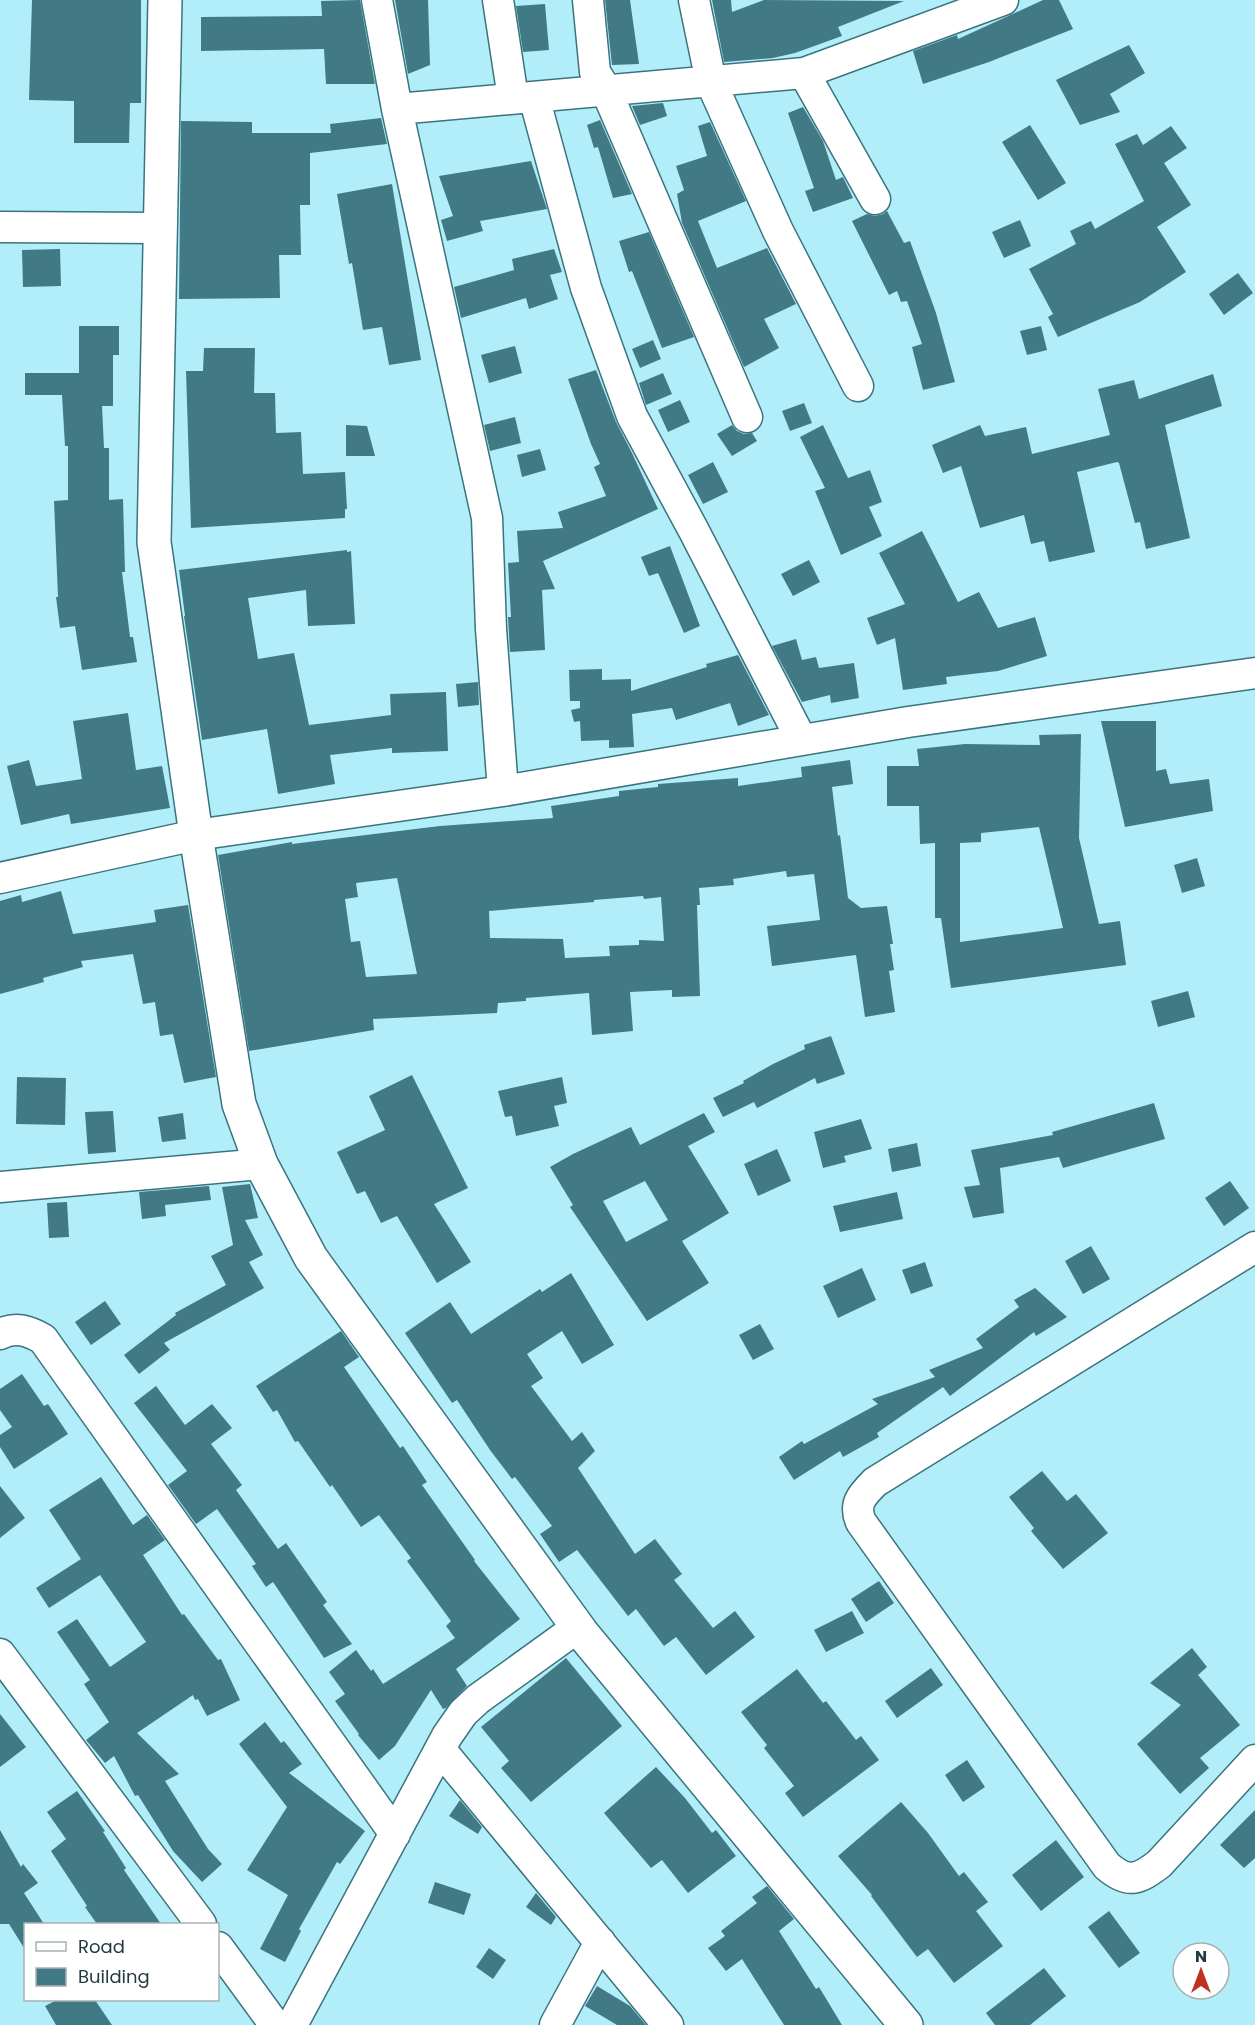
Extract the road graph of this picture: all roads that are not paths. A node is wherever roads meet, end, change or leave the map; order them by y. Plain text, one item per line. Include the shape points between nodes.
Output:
1 (165, 0) edge
2 (377, 0) edge
3 (498, 0) edge
4 (588, 0) edge
5 (694, 0) edge
6 (1003, 0) edge
7 (804, 73) junction
8 (711, 82) junction
9 (606, 90) junction
10 (523, 97) junction
11 (397, 109) junction
12 (875, 199) dead end
13 (0, 227) edge
14 (160, 228) junction
15 (858, 386) dead end
16 (747, 417) dead end
17 (1255, 673) edge
18 (801, 739) junction
19 (503, 791) junction
20 (196, 835) junction
21 (0, 878) edge
22 (261, 1164) junction
23 (0, 1187) edge
24 (1255, 1247) edge
25 (0, 1334) edge
26 (578, 1627) junction
27 (0, 1654) edge
28 (440, 1749) junction
29 (1255, 1760) edge
30 (395, 1834) junction
31 (200, 1923) edge
32 (600, 1942) junction
33 (219, 1948) edge
34 (275, 2025) edge
35 (292, 2025) edge
36 (555, 2025) edge
37 (668, 2025) edge
38 (906, 2025) edge

1 - 14 street
2 - 11 street
3 - 10 street
4 - 9 street via 595,72
5 - 8 street
6 - 7 street
7 - 8 street
7 - 12 street
8 - 9 street
8 - 15 street via 778,231
9 - 10 street
9 - 16 street
10 - 11 street
10 - 18 street via 632,416
11 - 19 street via 487,518
13 - 14 street
14 - 20 street via 154,542
17 - 18 street
18 - 19 street
19 - 20 street
20 - 21 street
20 - 22 street via 239,1104
22 - 23 street
22 - 26 street via 311,1257
24 - 29 street via 875,1482 862,1495 857,1514 1107,1866 1120,1876 1132,1878 1159,1863
25 - 30 street via 27,1330 43,1339
26 - 28 street via 478,1699 463,1713
26 - 38 street
27 - 31 street
28 - 30 street
28 - 32 street
30 - 35 street
32 - 36 street
32 - 37 street
33 - 34 street

